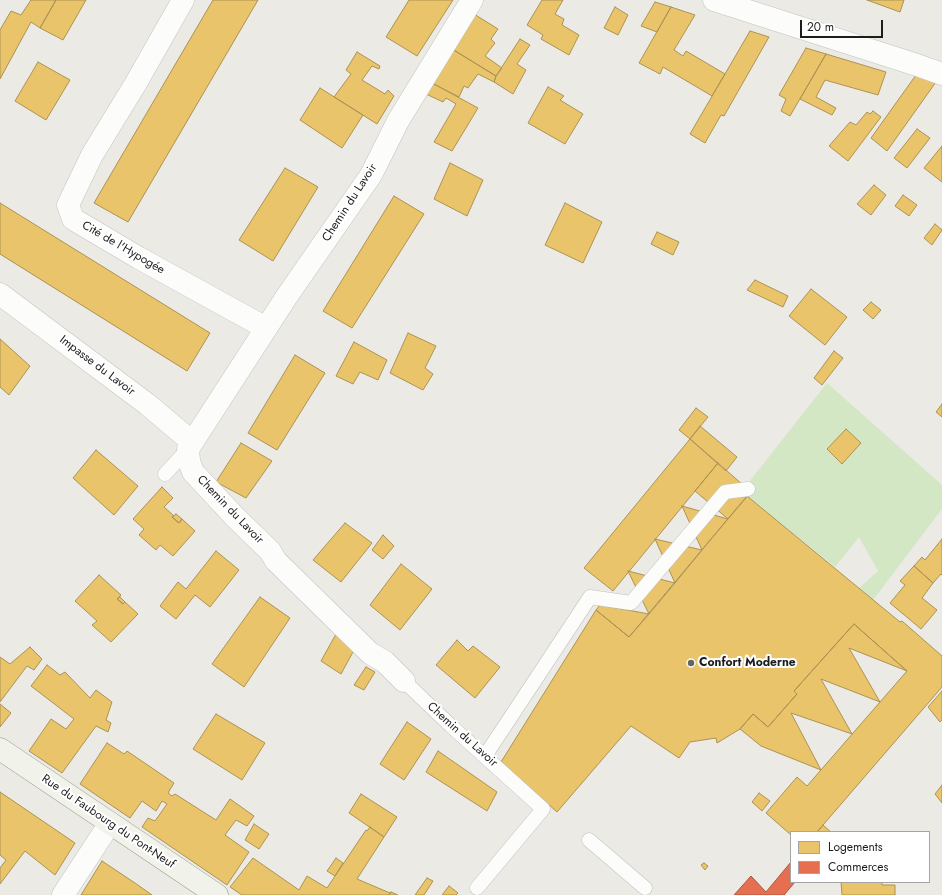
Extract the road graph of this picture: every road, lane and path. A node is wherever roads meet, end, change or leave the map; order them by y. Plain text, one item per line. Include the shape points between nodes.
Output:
1 (183, 0) edge
2 (472, 0) edge
3 (714, 0) edge
4 (942, 74) edge
5 (0, 294) edge
6 (266, 328) junction
7 (190, 445) junction
8 (165, 474) dead end
9 (748, 489) dead end
10 (404, 681) joint
11 (0, 749) edge
12 (485, 756) junction
13 (110, 823) junction
14 (589, 840) dead end
15 (477, 888) dead end
16 (645, 888) dead end
17 (63, 895) edge
18 (217, 895) edge

1 - 6 street, Cité de l'Hypogée via 92,155 68,205 73,219
2 - 6 street, Chemin du Lavoir via 398,121 370,175
3 - 4 street
5 - 7 street, Impasse du Lavoir via 147,404
6 - 7 street, Chemin du Lavoir
7 - 8 lane
7 - 10 street, Chemin du Lavoir via 189,462 193,472 270,551 276,561 370,653 385,662
9 - 12 lane via 725,492 631,604 590,597
10 - 12 lane, Chemin du Lavoir
11 - 13 main road, Rue du Faubourg du Pont-Neuf
12 - 15 lane, Chemin du Lavoir via 543,809
13 - 17 street
13 - 18 main road, Rue du Faubourg du Pont-Neuf
14 - 16 lane

